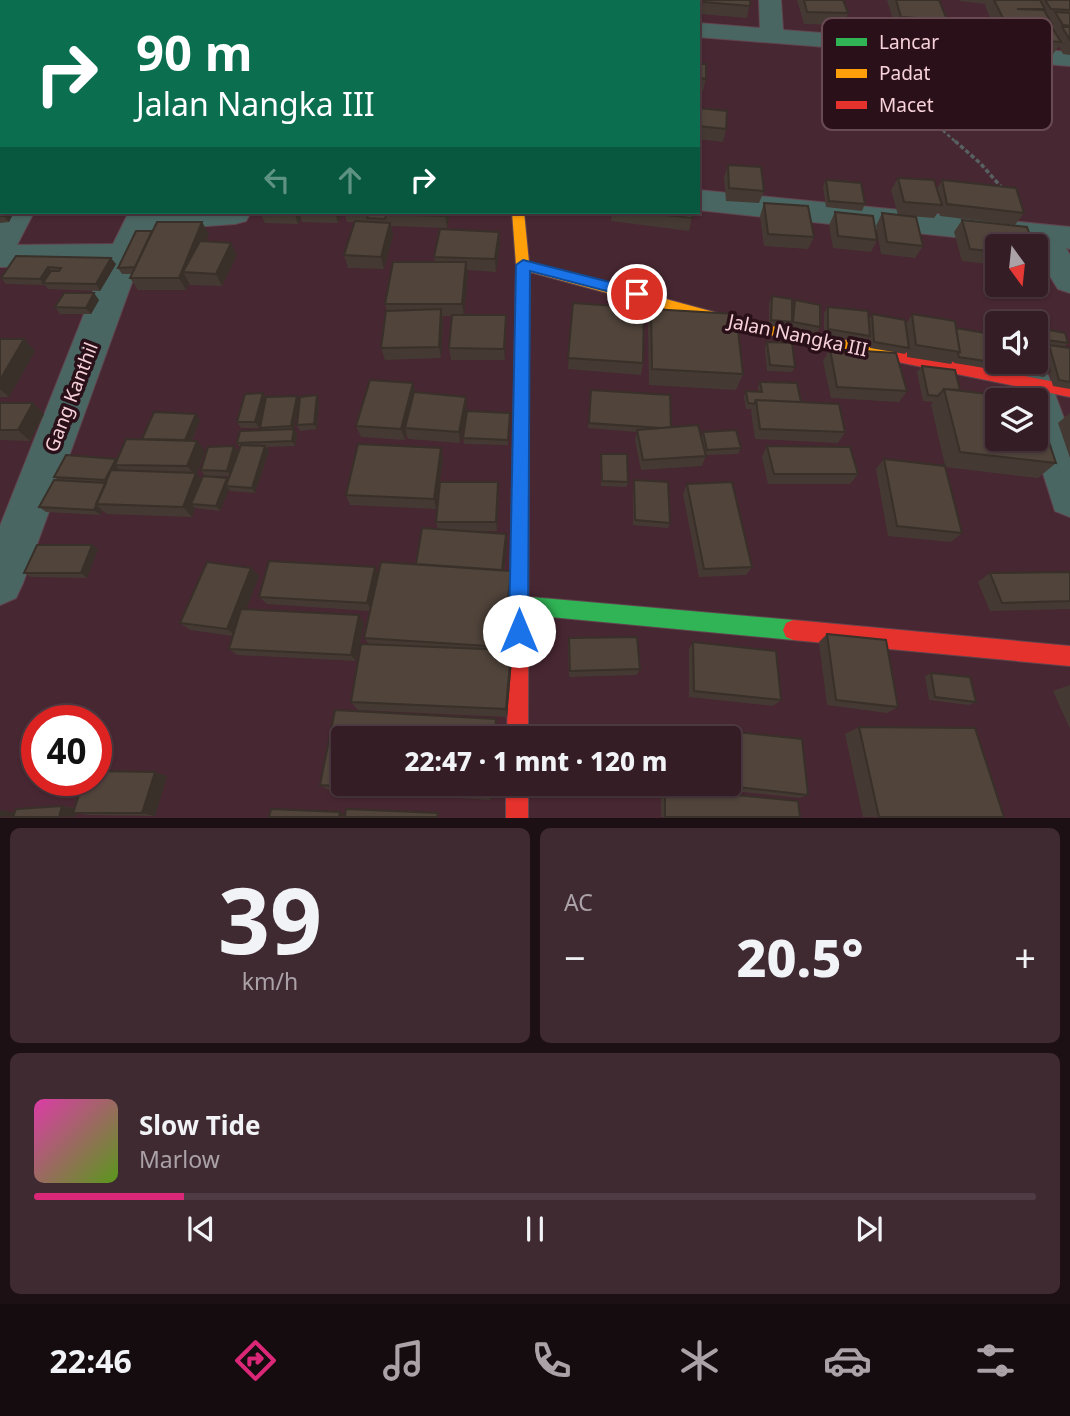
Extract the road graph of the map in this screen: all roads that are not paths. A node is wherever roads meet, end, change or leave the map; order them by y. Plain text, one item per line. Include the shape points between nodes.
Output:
1 (769, 0) edge
2 (700, 30) edge
3 (772, 35) junction
4 (822, 39) edge
5 (1052, 58) edge
6 (1070, 59) edge
7 (700, 200) edge
8 (18, 214) edge
9 (235, 214) dead end
10 (518, 214) edge
11 (136, 229) edge
12 (1056, 237) edge
13 (0, 246) edge
14 (0, 256) edge
15 (523, 265) junction
16 (1070, 281) edge
17 (1052, 389) edge
18 (1070, 498) edge
19 (0, 583) edge
20 (519, 605) junction
21 (1070, 656) edge
22 (517, 726) edge
23 (517, 796) edge
24 (517, 817) edge

1 - 3 street
2 - 3 street
3 - 4 street
5 - 6 street
7 - 12 street
8 - 13 street
9 - 11 street
10 - 15 street
11 - 14 street
11 - 19 street, Gang Kanthil
12 - 16 street
15 - 17 street, Jalan Nangka III via 725,320
15 - 20 street
17 - 18 street
20 - 21 street
20 - 22 street
23 - 24 street

